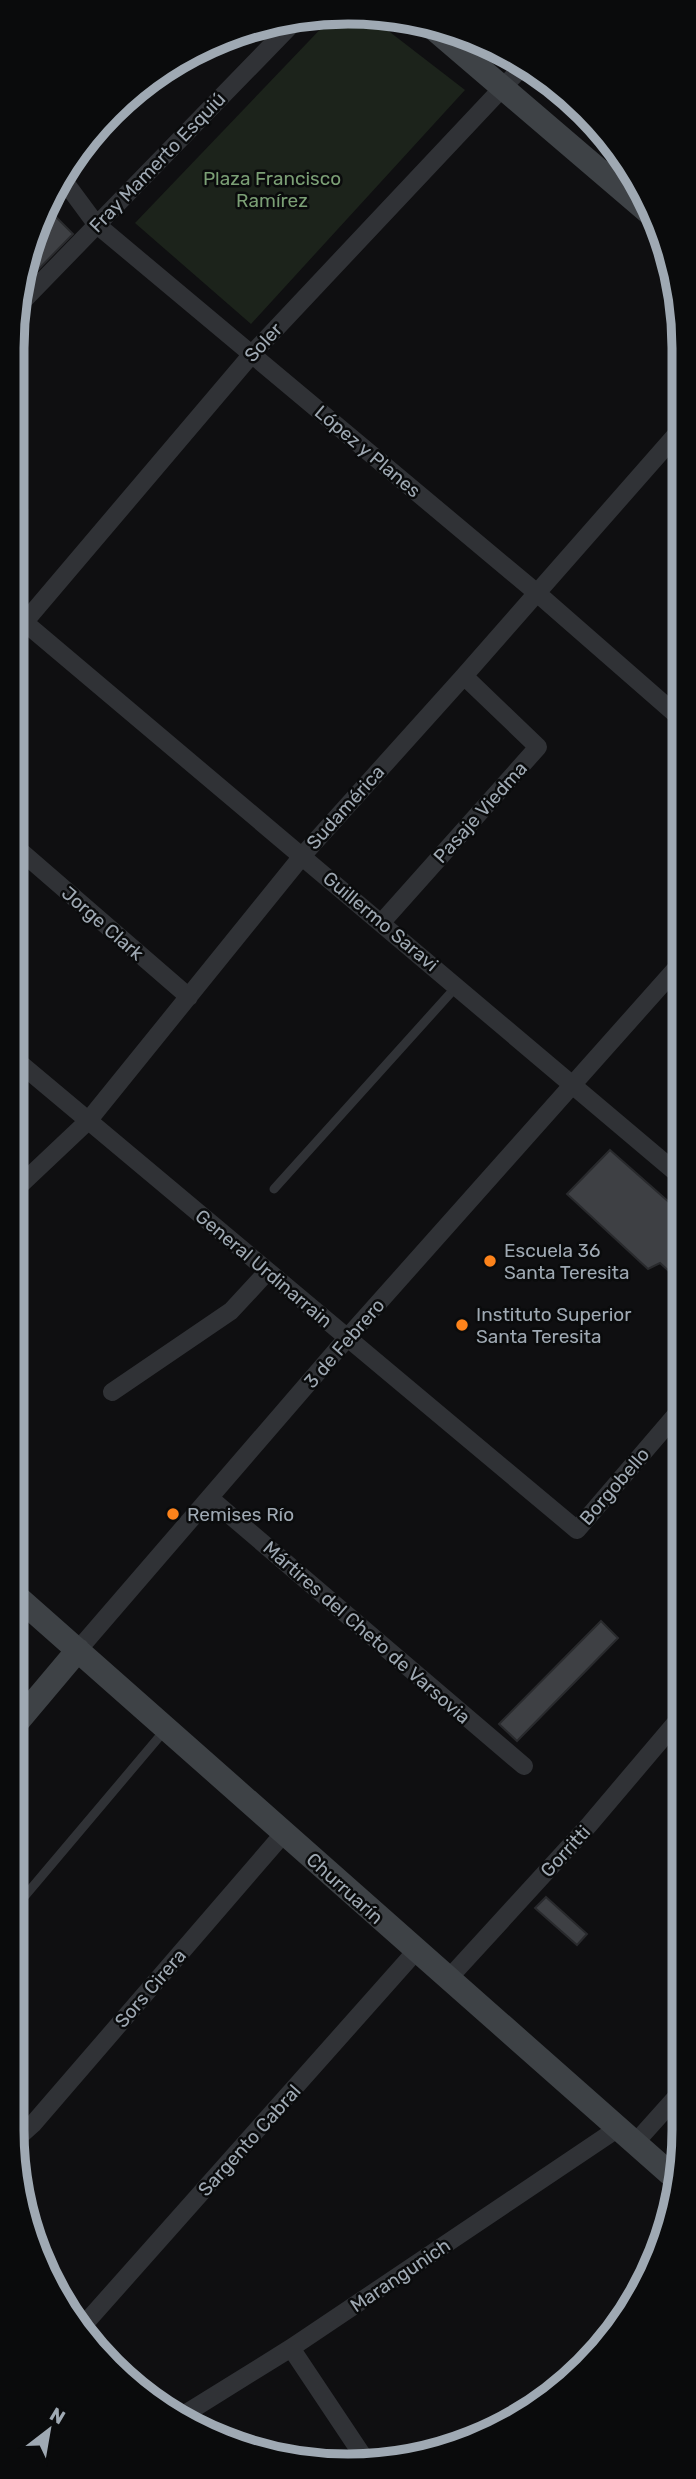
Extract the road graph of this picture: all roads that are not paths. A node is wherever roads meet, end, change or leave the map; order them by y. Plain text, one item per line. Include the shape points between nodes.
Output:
1 (285, 31) edge
2 (446, 40) edge
3 (517, 72) edge
4 (501, 89) junction
5 (68, 186) edge
6 (637, 203) edge
7 (96, 224) junction
8 (29, 294) edge
9 (252, 354) junction
10 (672, 439) edge
11 (537, 593) junction
12 (24, 618) edge
13 (24, 626) edge
14 (464, 676) junction
15 (672, 711) edge
16 (24, 854) edge
17 (303, 855) junction
18 (382, 922) junction
19 (672, 973) edge
20 (458, 986) junction
21 (189, 997) junction
22 (24, 1067) edge
23 (574, 1084) junction
24 (88, 1121) junction
25 (672, 1169) edge
26 (24, 1181) edge
27 (274, 1189) dead end
28 (268, 1271) junction
29 (348, 1337) junction
30 (113, 1391) dead end
31 (672, 1419) edge
32 (210, 1498) junction
33 (577, 1530) joint
34 (24, 1603) edge
35 (78, 1650) junction
36 (24, 1714) edge
37 (672, 1727) edge
38 (166, 1729) junction
39 (524, 1766) dead end
40 (284, 1833) junction
41 (24, 1897) edge
42 (416, 1951) junction
43 (449, 1978) junction
44 (672, 2100) edge
45 (24, 2132) edge
46 (626, 2136) junction
47 (669, 2173) edge
48 (87, 2322) edge
49 (291, 2348) junction
50 (188, 2412) edge
51 (362, 2454) edge

1 - 7 street, Fray Mamerto Esquiú
2 - 4 main road
3 - 4 street, Soler
4 - 6 main road
4 - 9 street, Soler
5 - 7 street, López y Planes
7 - 8 street, Fray Mamerto Esquiú
7 - 9 street, López y Planes
9 - 11 street, López y Planes
9 - 12 street, Soler
10 - 11 street, Sudamérica
11 - 14 street, Sudamérica
11 - 15 street, López y Planes
13 - 17 street, Guillermo Saravi
14 - 17 street, Sudamérica
14 - 18 street, Pasaje Viedma via 538,747
16 - 21 street, Jorge Clark
17 - 18 street, Guillermo Saravi
17 - 21 street, Sudamérica
18 - 20 street, Guillermo Saravi
19 - 23 street, 3 de Febrero
20 - 23 street, Guillermo Saravi
20 - 27 lane
21 - 24 street, Sudamérica
22 - 24 street, General Urdinarrain
23 - 25 street, Guillermo Saravi
23 - 29 street, 3 de Febrero
24 - 26 street, Sudamérica
24 - 28 street, General Urdinarrain
28 - 29 street, General Urdinarrain
28 - 30 street via 231,1311
29 - 32 street, 3 de Febrero
29 - 33 street, General Urdinarrain
31 - 33 street, Borgobello
32 - 35 street, 3 de Febrero
32 - 39 street, Mártires del Cheto de Varsovia
34 - 35 main road, Churruarín
35 - 36 main road, 3 de Febrero
35 - 38 main road, Churruarín
37 - 43 street, Gorritti
38 - 40 main road, Churruarín
38 - 41 lane
40 - 42 main road, Churruarín
40 - 45 street, Sors Cirera
42 - 43 main road, Churruarín
42 - 48 street, Sargento Cabral
43 - 46 main road, Churruarín
44 - 46 street, Marangunich
46 - 47 main road, Churruarín
46 - 49 street, Marangunich
49 - 50 street, Marangunich
49 - 51 street

